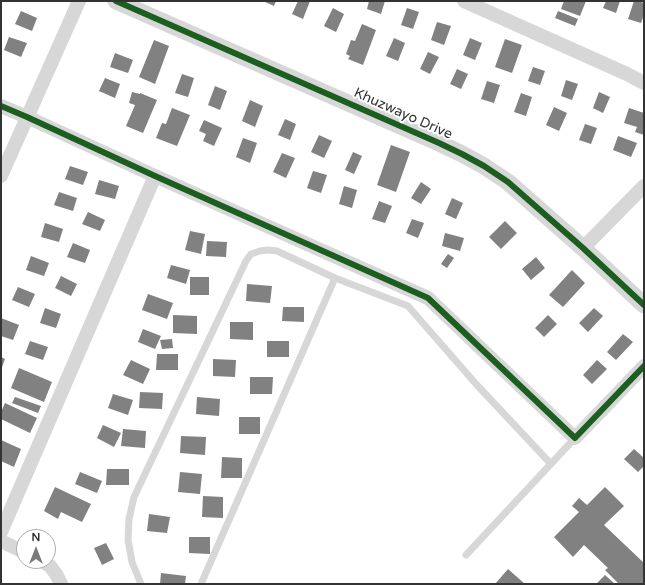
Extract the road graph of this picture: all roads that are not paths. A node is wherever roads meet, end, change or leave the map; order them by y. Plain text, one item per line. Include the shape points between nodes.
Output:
1 (79, 1) edge
2 (116, 1) edge
3 (464, 1) edge
4 (644, 83) edge
5 (1, 106) edge
6 (27, 117) junction
7 (1, 176) edge
8 (155, 176) junction
9 (644, 186) edge
10 (583, 248) junction
11 (335, 278) junction
12 (644, 305) edge
13 (644, 366) edge
14 (575, 438) junction
15 (551, 464) junction
16 (1, 532) edge
17 (1, 541) edge
18 (16, 548) edge
19 (466, 555) dead end
20 (52, 569) edge
21 (61, 584) edge
22 (141, 584) edge
23 (201, 584) edge

1 - 6 street
2 - 10 street, Khuzwayo Drive via 440,142 508,182
3 - 4 street
5 - 6 street
6 - 7 street
6 - 8 street
8 - 14 street via 428,298
8 - 16 street
9 - 10 street
10 - 12 street, Khuzwayo Drive
11 - 15 lane via 408,306
11 - 22 lane via 268,250 251,254 246,261 134,497 128,540 132,562
11 - 23 lane
13 - 14 street
14 - 15 lane
15 - 19 lane
17 - 18 street
20 - 21 street

